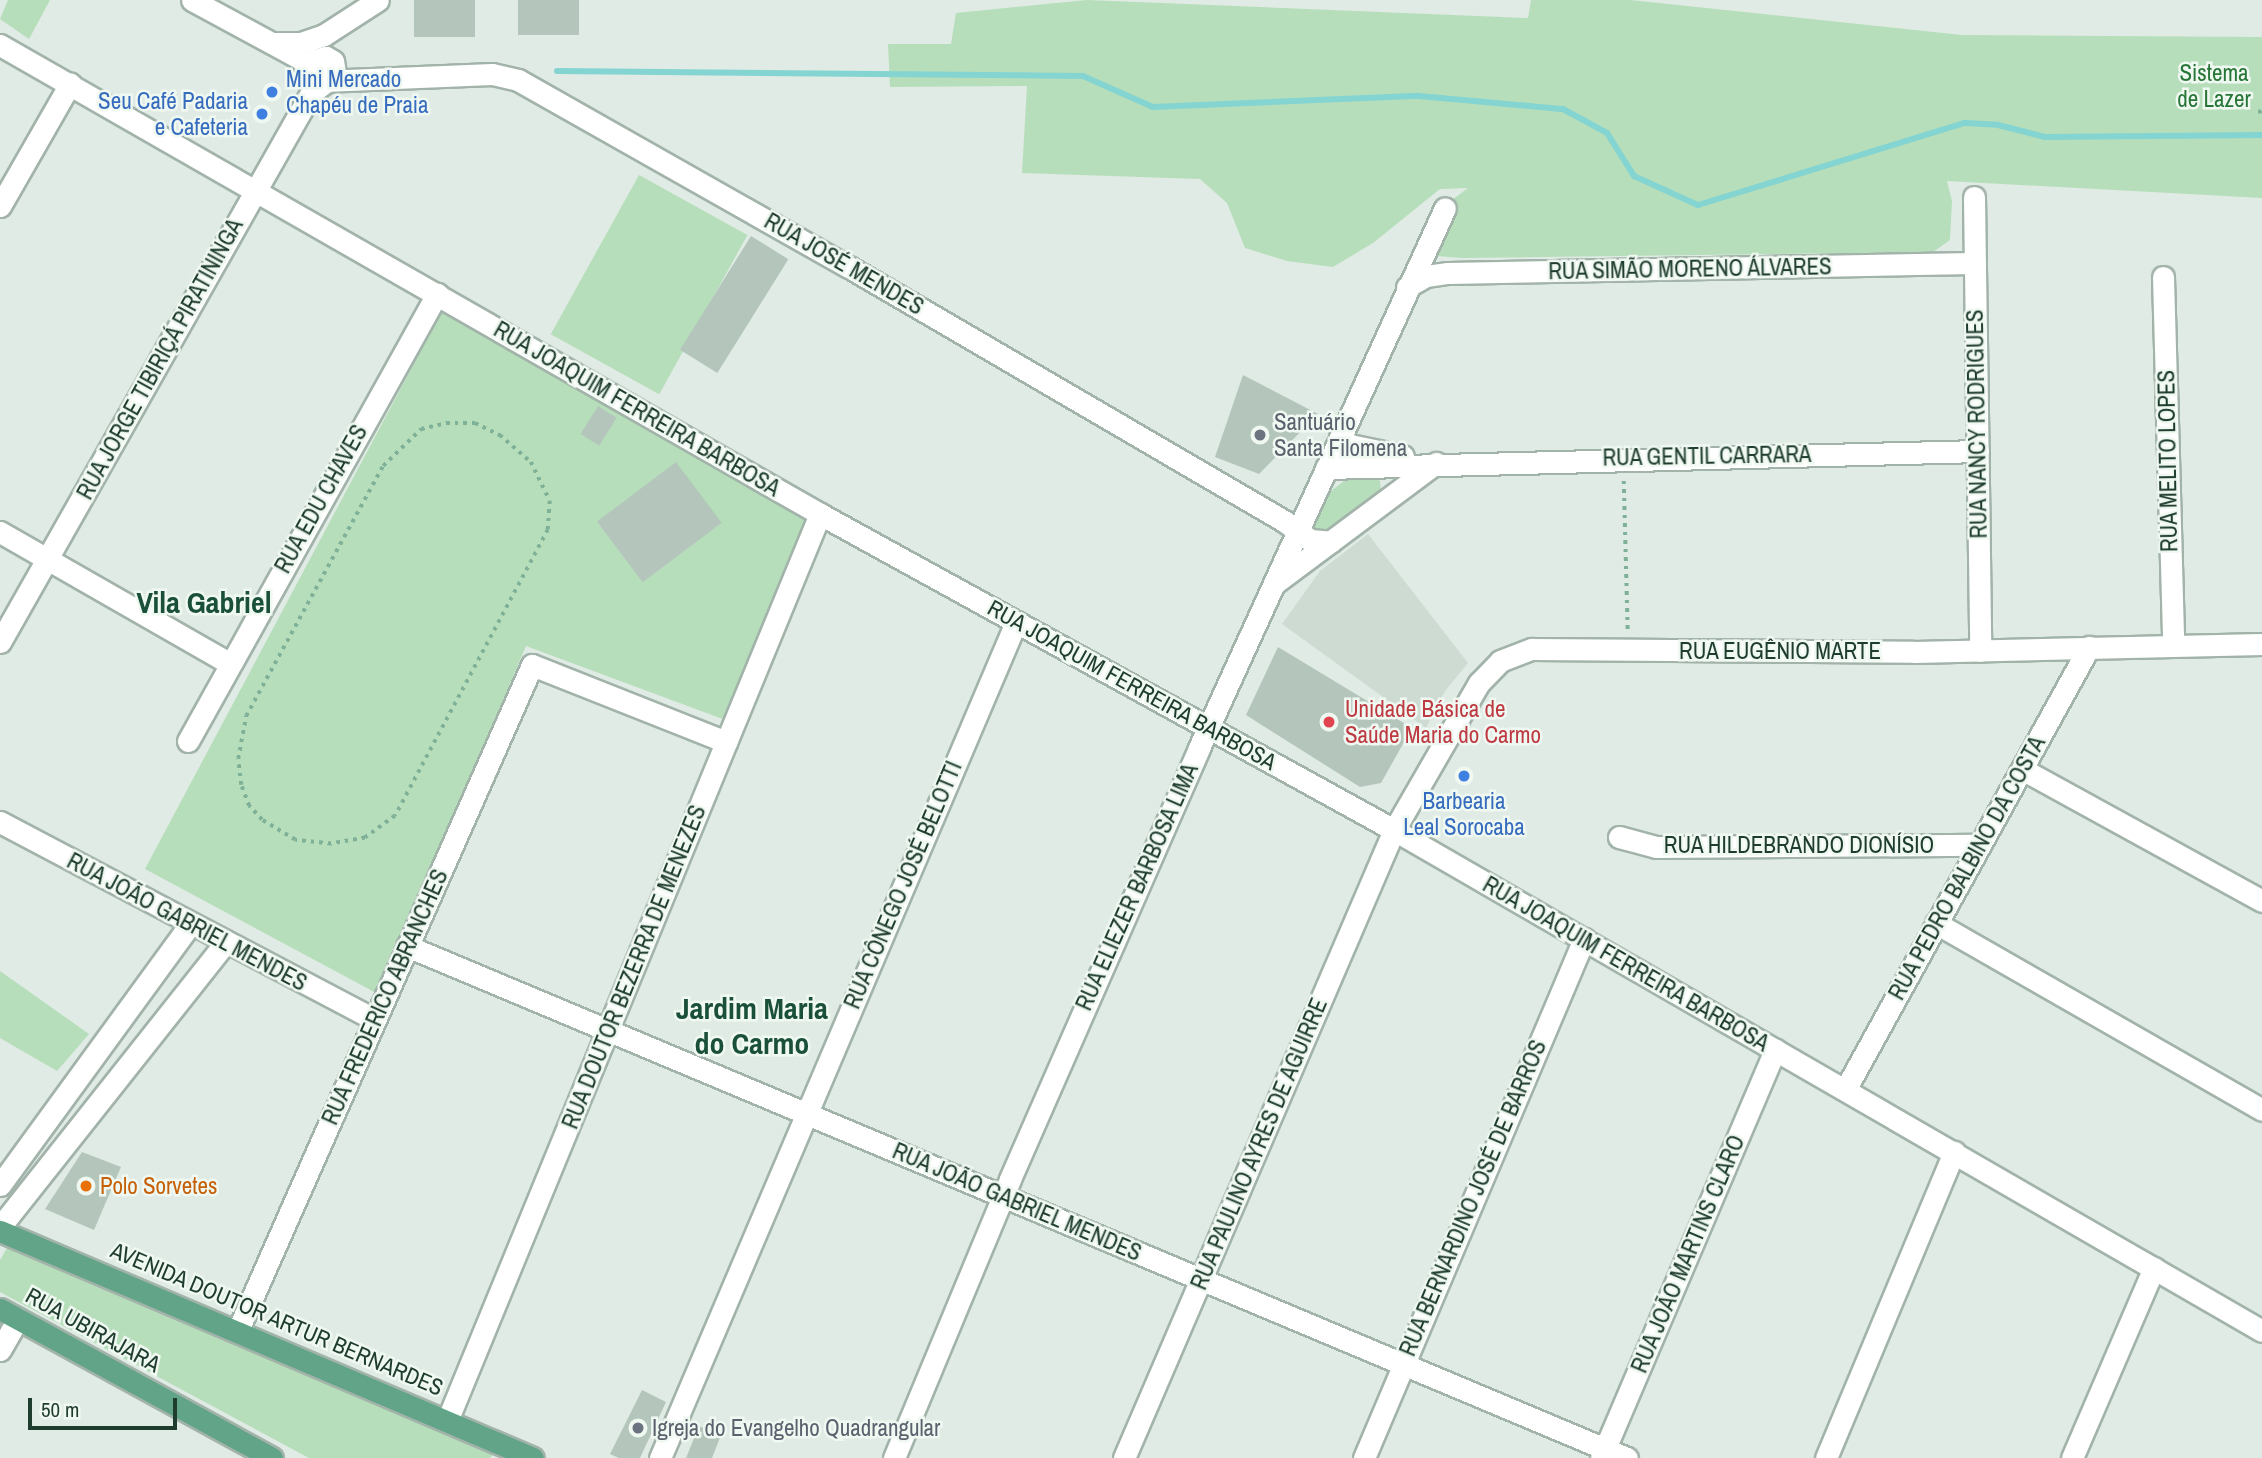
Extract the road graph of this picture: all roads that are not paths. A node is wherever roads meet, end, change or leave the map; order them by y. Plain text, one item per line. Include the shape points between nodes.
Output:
1 (192, 0) edge
2 (369, 6) edge
3 (266, 42) junction
4 (0, 45) edge
5 (326, 76) junction
6 (69, 84) junction
7 (255, 191) junction
8 (1974, 197) dead end
9 (0, 206) edge
10 (1445, 208) dead end
11 (1975, 263) junction
12 (2163, 277) dead end
13 (1407, 287) junction
14 (436, 294) junction
15 (1340, 437) junction
16 (1978, 451) junction
17 (1436, 463) junction
18 (1326, 468) junction
19 (820, 514) junction
20 (1297, 530) junction
21 (0, 532) edge
22 (1331, 542) junction
23 (47, 559) junction
24 (1272, 585) junction
25 (1016, 622) junction
26 (0, 642) edge
27 (2262, 644) edge
28 (2173, 645) junction
29 (2089, 647) junction
30 (1980, 651) junction
31 (229, 663) junction
32 (1209, 726) junction
33 (188, 741) dead end
34 (726, 742) junction
35 (2022, 769) junction
36 (0, 822) edge
37 (1394, 830) junction
38 (1619, 837) dead end
39 (1980, 845) junction
40 (2262, 901) edge
41 (1937, 923) junction
42 (190, 925) junction
43 (1584, 939) junction
44 (223, 944) junction
45 (407, 946) junction
46 (375, 1020) junction
47 (608, 1030) junction
48 (1775, 1050) junction
49 (1845, 1090) junction
50 (2262, 1110) edge
51 (807, 1114) junction
52 (1954, 1153) junction
53 (0, 1185) edge
54 (1002, 1196) junction
55 (0, 1229) edge
56 (2154, 1268) junction
57 (1201, 1279) junction
58 (9, 1314) edge
59 (238, 1329) junction
60 (2262, 1331) edge
61 (0, 1350) edge
62 (1404, 1364) junction
63 (447, 1421) junction
64 (508, 1453) edge
65 (1603, 1453) edge
66 (272, 1458) edge
67 (533, 1458) edge
68 (660, 1458) edge
69 (894, 1458) edge
70 (1124, 1458) edge
71 (1364, 1458) edge
72 (1628, 1458) edge
73 (1826, 1458) edge
74 (2072, 1458) edge

1 - 3 street
2 - 3 street via 302,43
2 - 5 street via 337,47
3 - 5 street
4 - 6 street, RUA JOAQUIM FERREIRA BARBOSA
5 - 7 street, RUA JORGE TIBIRIÇÁ PIRATININGA via 311,93
5 - 20 street, RUA JOSÉ MENDES via 492,74 518,80 849,267
6 - 7 street, RUA JOAQUIM FERREIRA BARBOSA
6 - 9 street
7 - 14 street, RUA JOAQUIM FERREIRA BARBOSA
7 - 23 street, RUA JORGE TIBIRIÇÁ PIRATININGA
8 - 11 street, RUA NANCY RODRIGUES
10 - 13 street, RUA ELIEZER BARBOSA LIMA
11 - 13 street, RUA SIMÃO MORENO ÁLVARES via 1448,273 1426,276
11 - 16 street, RUA NANCY RODRIGUES
12 - 28 street, RUA MELITO LOPES
13 - 15 street, RUA ELIEZER BARBOSA LIMA
14 - 19 street, RUA JOAQUIM FERREIRA BARBOSA
14 - 31 street, RUA EDU CHAVES
15 - 17 street, RUA GENTIL CARRARA via 1350,445
15 - 18 street, RUA ELIEZER BARBOSA LIMA
16 - 17 street, RUA GENTIL CARRARA
16 - 30 street, RUA NANCY RODRIGUES
17 - 18 street, RUA GENTIL CARRARA
17 - 22 street
18 - 20 street, RUA ELIEZER BARBOSA LIMA
19 - 25 street, RUA JOAQUIM FERREIRA BARBOSA
19 - 34 street, RUA DOUTOR BEZERRA DE MENEZES
20 - 22 street, RUA JOSÉ MENDES via 1310,540
20 - 24 street, RUA ELIEZER BARBOSA LIMA
21 - 23 street
22 - 24 street
23 - 26 street, RUA JORGE TIBIRIÇÁ PIRATININGA
23 - 31 street
24 - 32 street, RUA ELIEZER BARBOSA LIMA
25 - 32 street, RUA JOAQUIM FERREIRA BARBOSA
25 - 51 street, RUA CÔNEGO JOSÉ BELOTTI
27 - 28 street, RUA EUGÊNIO MARTE
28 - 29 street, RUA EUGÊNIO MARTE
29 - 30 street, RUA EUGÊNIO MARTE
29 - 35 street, RUA PEDRO BALBINO DA COSTA
30 - 37 street, RUA EUGÊNIO MARTE via 1532,649 1500,662 1479,683
31 - 33 street, RUA EDU CHAVES
32 - 37 street, RUA JOAQUIM FERREIRA BARBOSA
32 - 54 street, RUA ELIEZER BARBOSA LIMA
34 - 45 street, RUA FREDERICO ABRANCHES via 532,665
34 - 47 street, RUA DOUTOR BEZERRA DE MENEZES
35 - 39 street, RUA PEDRO BALBINO DA COSTA
35 - 40 street
36 - 42 street, RUA JOÃO GABRIEL MENDES
37 - 43 street, RUA JOAQUIM FERREIRA BARBOSA
37 - 57 street, RUA PAULINO AYRES DE AGUIRRE
38 - 39 street, RUA HILDEBRANDO DIONÍSIO via 1656,847
39 - 41 street, RUA PEDRO BALBINO DA COSTA
41 - 49 street, RUA PEDRO BALBINO DA COSTA
41 - 50 street
42 - 44 street, RUA JOÃO GABRIEL MENDES
42 - 53 street
43 - 48 street, RUA JOAQUIM FERREIRA BARBOSA
43 - 62 street, RUA BERNARDINO JOSÉ DE BARROS
44 - 46 street, RUA JOÃO GABRIEL MENDES
44 - 55 street
45 - 46 street, RUA FREDERICO ABRANCHES
45 - 47 street, RUA JOÃO GABRIEL MENDES
46 - 59 street, RUA FREDERICO ABRANCHES
47 - 51 street, RUA JOÃO GABRIEL MENDES
47 - 63 street, RUA DOUTOR BEZERRA DE MENEZES
48 - 49 street, RUA JOAQUIM FERREIRA BARBOSA
48 - 65 street, RUA JOÃO MARTINS CLARO
49 - 52 street, RUA JOAQUIM FERREIRA BARBOSA
51 - 54 street, RUA JOÃO GABRIEL MENDES
51 - 68 street, RUA CÔNEGO JOSÉ BELOTTI
52 - 56 street, RUA JOAQUIM FERREIRA BARBOSA
52 - 73 street
54 - 57 street, RUA JOÃO GABRIEL MENDES
54 - 69 street, RUA ELIEZER BARBOSA LIMA
55 - 59 main road, AVENIDA DOUTOR ARTUR BERNARDES
56 - 60 street, RUA JOAQUIM FERREIRA BARBOSA
56 - 74 street
57 - 62 street, RUA JOÃO GABRIEL MENDES
57 - 70 street, RUA PAULINO AYRES DE AGUIRRE
58 - 61 street
58 - 66 main road, RUA UBIRAJARA
59 - 63 main road, AVENIDA DOUTOR ARTUR BERNARDES
62 - 65 street, RUA JOÃO GABRIEL MENDES
62 - 71 street, RUA BERNARDINO JOSÉ DE BARROS
63 - 64 main road, AVENIDA DOUTOR ARTUR BERNARDES
64 - 67 main road, AVENIDA DOUTOR ARTUR BERNARDES
65 - 72 street, RUA JOÃO GABRIEL MENDES

